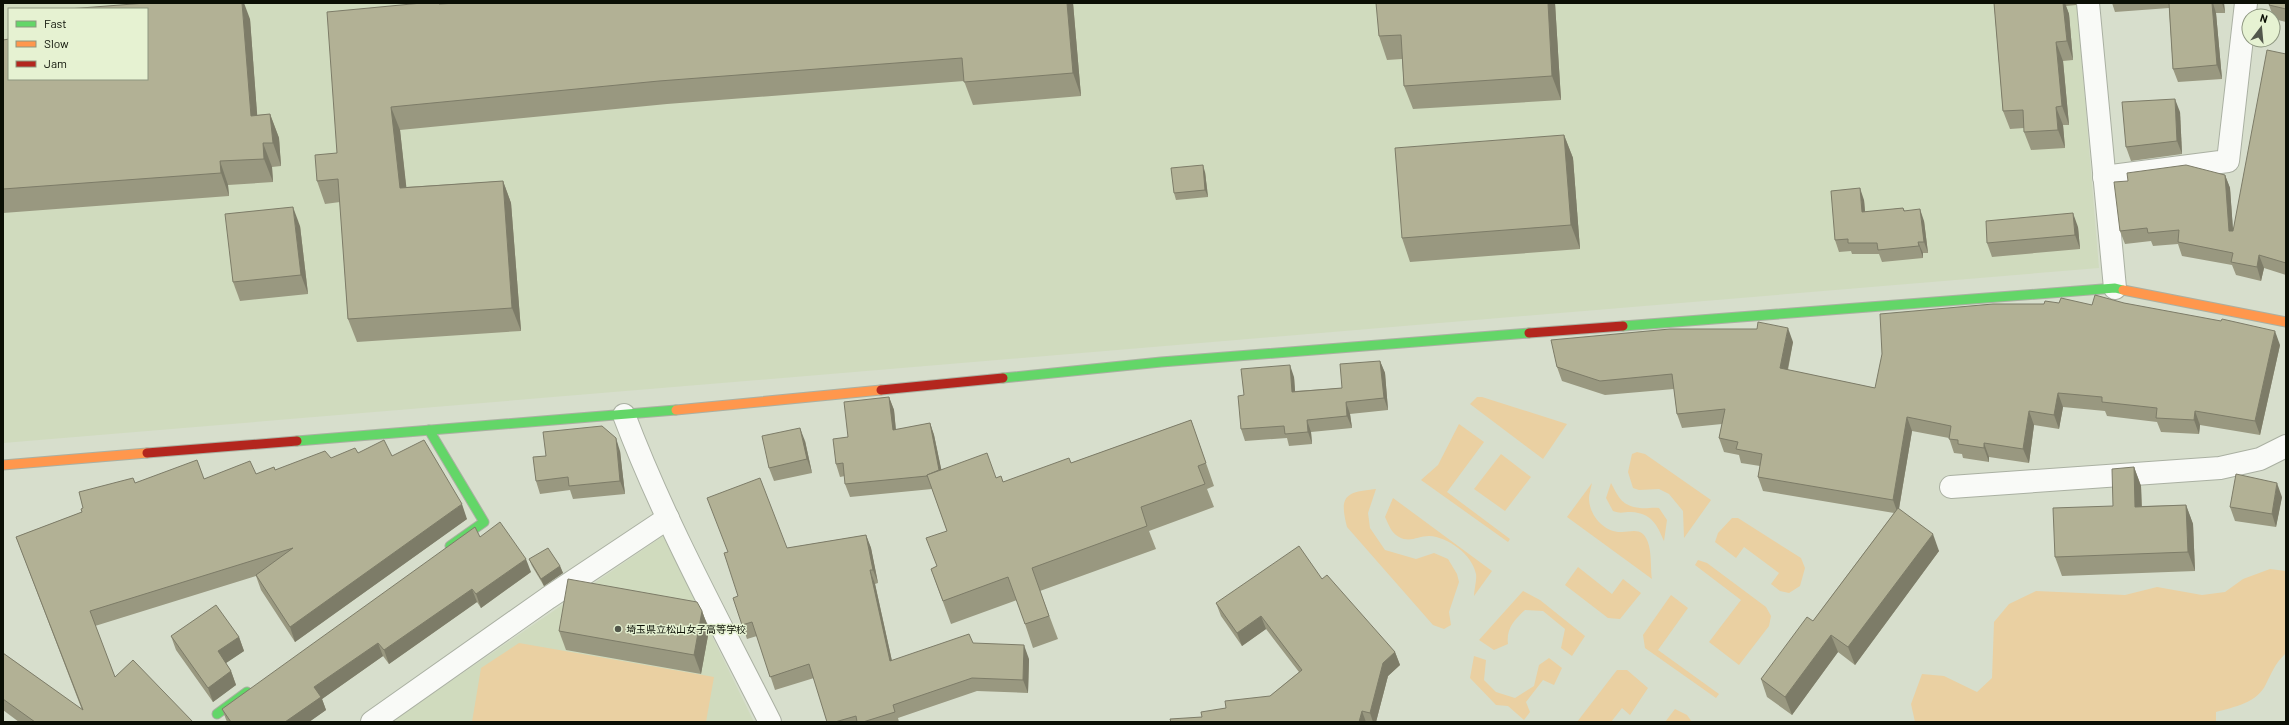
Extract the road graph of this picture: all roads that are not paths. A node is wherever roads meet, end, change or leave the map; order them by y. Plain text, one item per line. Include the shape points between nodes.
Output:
1 (2088, 3) edge
2 (2246, 3) edge
3 (2104, 177) junction
4 (2115, 288) junction
5 (2286, 322) edge
6 (624, 415) junction
7 (430, 430) junction
8 (2286, 446) edge
9 (3, 465) edge
10 (1951, 487) dead end
11 (668, 518) junction
12 (441, 553) edge
13 (256, 686) edge
14 (217, 714) dead end
15 (372, 722) edge
16 (770, 722) edge

1 - 3 street
2 - 3 street via 2228,162
3 - 4 street
4 - 5 street
4 - 6 street via 1161,362
6 - 7 street
6 - 11 street
7 - 9 street
7 - 12 street via 484,522
8 - 10 street via 2260,459 2220,468
11 - 15 street via 548,598
11 - 16 street
13 - 14 street

